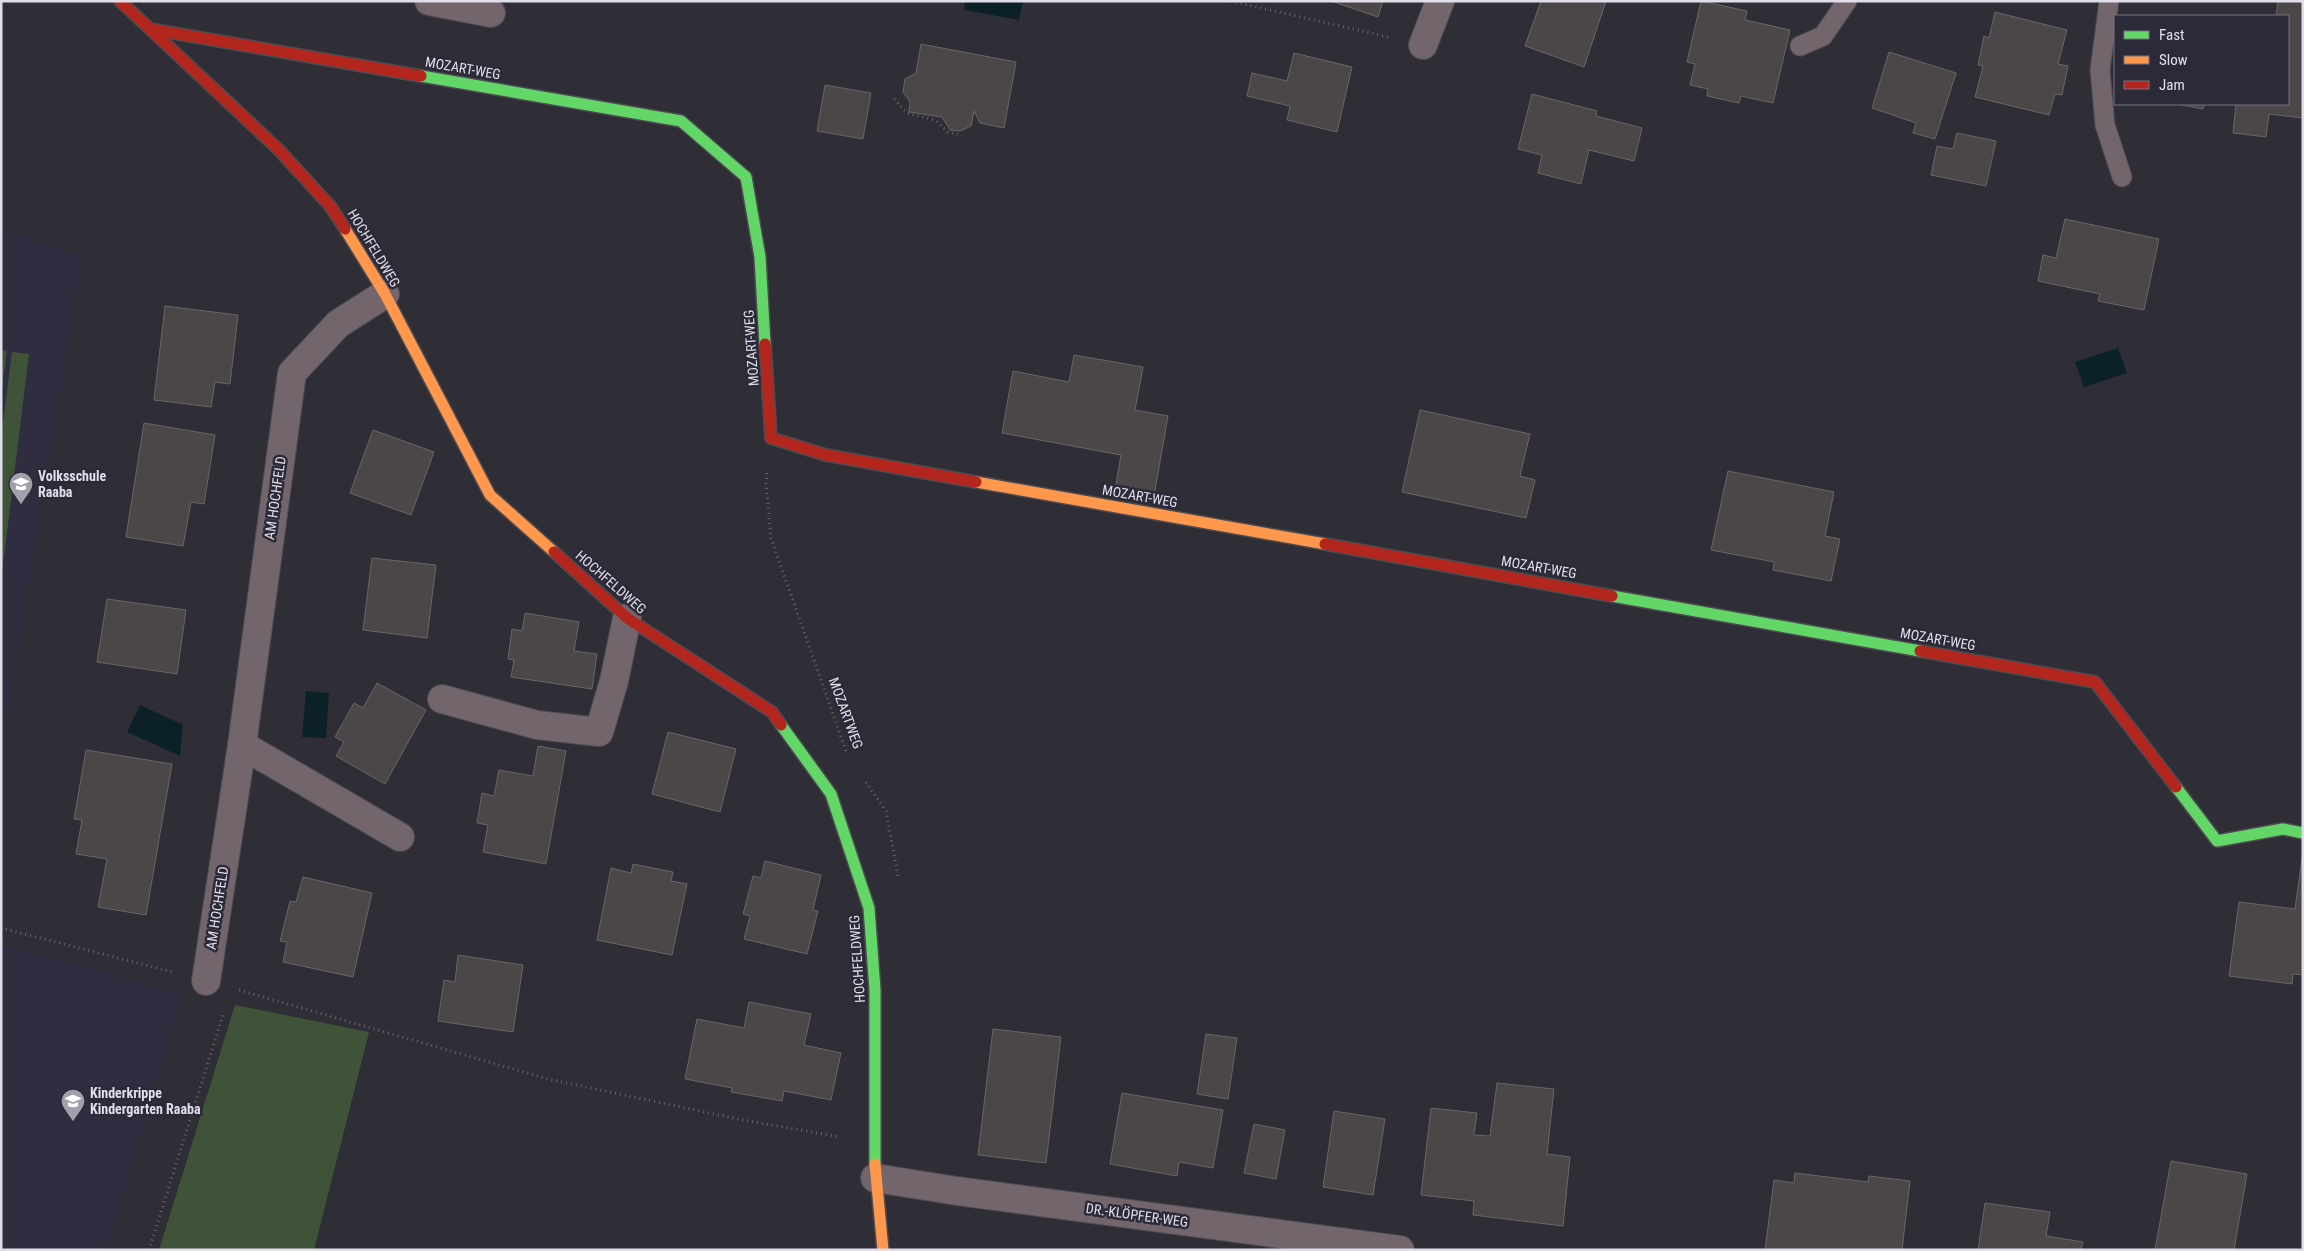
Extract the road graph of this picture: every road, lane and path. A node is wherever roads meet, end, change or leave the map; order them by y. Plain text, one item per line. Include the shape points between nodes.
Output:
1 (120, 1) edge
2 (429, 1) edge
3 (1231, 1) edge
4 (1440, 1) edge
5 (1847, 1) edge
6 (2109, 1) edge
7 (491, 13) dead end
8 (150, 29) junction
9 (1423, 45) joint
10 (1800, 46) dead end
11 (894, 99) dead end
12 (958, 134) dead end
13 (2122, 177) dead end
14 (385, 294) junction
15 (771, 438) junction
16 (626, 618) junction
17 (442, 699) dead end
18 (242, 745) junction
19 (846, 753) dead end
20 (861, 775) dead end
21 (2303, 833) edge
22 (400, 836) dead end
23 (899, 880) dead end
24 (1, 928) edge
25 (219, 984) junction
26 (874, 1143) junction
27 (875, 1178) junction
28 (149, 1250) edge
29 (883, 1250) edge
30 (1400, 1250) edge

1 - 8 street, HOCHFELDWEG
2 - 7 street
3 - 9 path
4 - 9 street
5 - 10 lane via 1823,36
6 - 13 lane via 2100,70 2105,125
8 - 14 street, HOCHFELDWEG via 279,150 331,207
8 - 15 street, MOZART-WEG via 681,121 746,177 760,257
11 - 12 path via 907,113 935,120 948,132
14 - 16 street, HOCHFELDWEG via 490,495
14 - 18 street, AM HOCHFELD via 338,324 292,373
15 - 19 path, MOZARTWEG via 766,483 772,538
15 - 21 street, MOZART-WEG via 826,456 2095,682 2217,841 2284,829
16 - 17 street via 614,681 599,732 537,725
16 - 26 street, HOCHFELDWEG via 772,712 831,794 869,908 875,990
18 - 22 street
18 - 25 street, AM HOCHFELD
20 - 23 path via 886,811
24 - 25 path
25 - 26 path via 548,1079 738,1119
25 - 28 path
26 - 27 street, HOCHFELDWEG
27 - 29 street, HOCHFELDWEG
27 - 30 street, DR.-KLÖPFER-WEG

